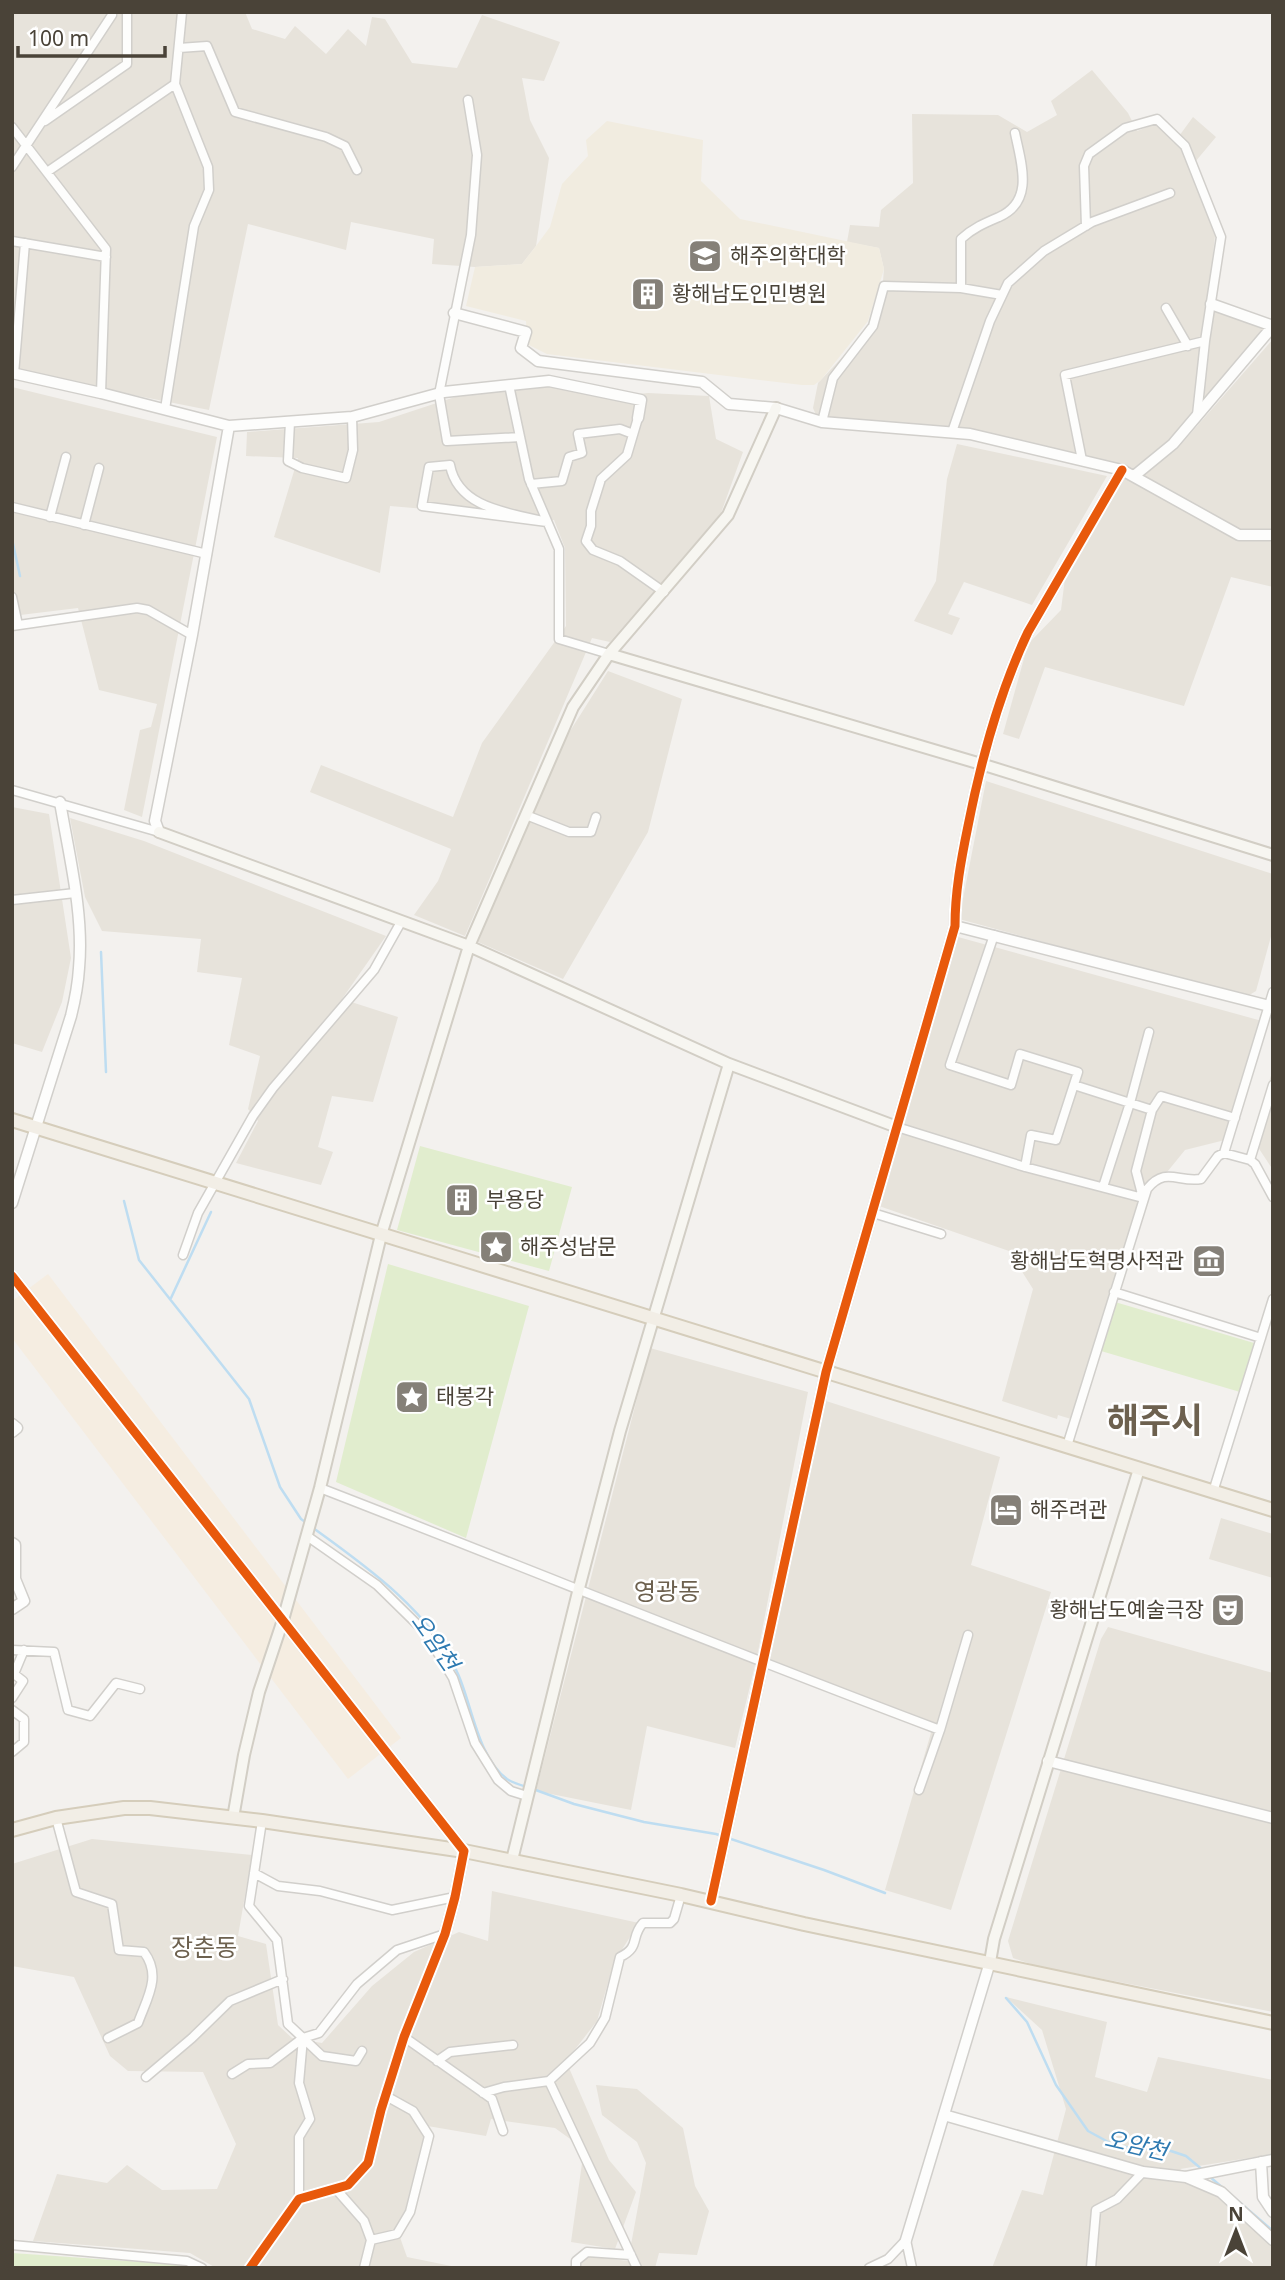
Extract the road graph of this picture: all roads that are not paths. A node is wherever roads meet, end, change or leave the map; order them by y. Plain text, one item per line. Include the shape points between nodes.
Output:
1 (128, 12) edge
2 (182, 12) edge
3 (112, 15) dead end
4 (178, 48) junction
5 (175, 84) junction
6 (468, 100) dead end
7 (41, 123) junction
8 (12, 127) edge
9 (1015, 133) dead end
10 (27, 146) junction
11 (12, 167) edge
12 (357, 170) dead end
13 (47, 172) junction
14 (1170, 193) dead end
15 (1086, 226) junction
16 (12, 241) edge
17 (25, 243) junction
18 (106, 257) junction
19 (961, 288) junction
20 (1002, 295) junction
21 (1211, 303) junction
22 (1166, 308) dead end
23 (454, 313) junction
24 (1273, 326) edge
25 (1205, 341) junction
26 (1188, 346) junction
27 (13, 374) edge
28 (509, 385) junction
29 (101, 393) junction
30 (439, 394) junction
31 (776, 408) junction
32 (165, 409) junction
33 (1197, 415) junction
34 (352, 417) junction
35 (638, 418) joint
36 (290, 422) junction
37 (822, 422) junction
38 (229, 426) junction
39 (952, 432) junction
40 (633, 434) junction
41 (520, 437) junction
42 (66, 457) dead end
43 (1082, 460) junction
44 (99, 468) dead end
45 (1122, 470) junction
46 (1133, 476) junction
47 (531, 484) junction
48 (12, 507) edge
49 (50, 517) junction
50 (547, 522) junction
51 (83, 525) junction
52 (1273, 535) edge
53 (207, 554) junction
54 (664, 592) junction
55 (12, 597) edge
56 (15, 626) edge
57 (192, 635) junction
58 (609, 654) junction
59 (981, 764) junction
60 (12, 790) edge
61 (60, 802) junction
62 (526, 815) junction
63 (596, 817) dead end
64 (159, 832) junction
65 (1273, 855) edge
66 (75, 893) junction
67 (12, 900) edge
68 (401, 922) junction
69 (955, 926) junction
70 (994, 935) junction
71 (469, 946) junction
72 (1273, 992) edge
73 (1271, 1006) edge
74 (1149, 1032) dead end
75 (729, 1064) junction
76 (1074, 1085) junction
77 (1273, 1085) edge
78 (1130, 1103) junction
79 (1152, 1110) junction
80 (1235, 1118) junction
81 (12, 1120) edge
82 (36, 1127) junction
83 (897, 1127) junction
84 (1224, 1153) junction
85 (1250, 1160) junction
86 (1025, 1167) junction
87 (215, 1183) junction
88 (1103, 1187) junction
89 (1273, 1197) edge
90 (1143, 1198) junction
91 (12, 1203) edge
92 (873, 1213) junction
93 (941, 1234) dead end
94 (381, 1235) junction
95 (183, 1255) dead end
96 (12, 1276) edge
97 (1114, 1292) junction
98 (1273, 1299) edge
99 (654, 1320) junction
100 (1261, 1338) junction
101 (826, 1372) junction
102 (12, 1424) edge
103 (12, 1432) edge
104 (1067, 1446) junction
105 (1139, 1469) junction
106 (320, 1488) junction
107 (1213, 1492) junction
108 (1273, 1510) edge
109 (307, 1536) junction
110 (12, 1543) edge
111 (579, 1588) junction
112 (12, 1609) edge
113 (283, 1620) junction
114 (968, 1635) dead end
115 (12, 1650) edge
116 (24, 1650) junction
117 (764, 1664) junction
118 (140, 1689) dead end
119 (12, 1698) edge
120 (12, 1710) edge
121 (940, 1730) junction
122 (12, 1752) edge
123 (1048, 1761) junction
124 (919, 1790) dead end
125 (527, 1796) junction
126 (57, 1818) junction
127 (233, 1818) junction
128 (1273, 1818) edge
129 (262, 1821) junction
130 (12, 1830) edge
131 (464, 1852) junction
132 (512, 1860) junction
133 (254, 1873) junction
134 (681, 1895) junction
135 (456, 1898) junction
136 (711, 1901) junction
137 (445, 1934) junction
138 (990, 1962) junction
139 (283, 1979) junction
140 (1273, 2023) edge
141 (108, 2038) dead end
142 (303, 2038) junction
143 (404, 2038) junction
144 (513, 2046) dead end
145 (362, 2051) dead end
146 (437, 2061) junction
147 (232, 2074) dead end
148 (146, 2077) dead end
149 (549, 2081) junction
150 (483, 2093) junction
151 (386, 2096) junction
152 (944, 2115) junction
153 (503, 2131) dead end
154 (1273, 2160) edge
155 (1261, 2162) junction
156 (1143, 2172) junction
157 (1192, 2176) junction
158 (335, 2189) junction
159 (299, 2199) junction
160 (1273, 2212) edge
161 (371, 2240) junction
162 (906, 2240) junction
163 (1273, 2240) edge
164 (12, 2245) edge
165 (631, 2255) junction
166 (202, 2268) edge
167 (250, 2268) edge
168 (364, 2268) edge
169 (576, 2268) edge
170 (637, 2268) edge
171 (869, 2268) edge
172 (912, 2268) edge
173 (1091, 2268) edge

1 - 7 street via 127,64
2 - 4 street
3 - 7 street
4 - 5 street
4 - 12 street via 207,46 235,112 345,146
5 - 13 street
5 - 32 street via 208,167 209,190 194,226
6 - 23 street via 477,155 471,235
7 - 10 street
8 - 10 street
9 - 19 street via 1024,189 1017,204 1004,215 971,229 961,239
10 - 11 street
10 - 13 street
13 - 18 street via 106,249
14 - 15 street
15 - 20 street via 1044,251 1008,283
15 - 21 street via 1084,166 1089,154 1125,128 1157,119 1185,146 1221,237
16 - 17 street
17 - 18 street
17 - 27 street
18 - 29 street
19 - 20 street
19 - 37 street via 884,286 873,326 833,378
20 - 39 street
21 - 24 street
21 - 25 street
22 - 26 street
23 - 30 street
23 - 31 street via 526,332 521,348 538,362 702,382 730,404
24 - 33 street
25 - 26 street
25 - 33 street
26 - 43 street via 1065,375
27 - 29 street
28 - 30 street
28 - 35 street via 549,381 641,400
28 - 41 street
29 - 32 street
30 - 34 street
30 - 41 street via 447,441
31 - 37 street
31 - 54 main road via 728,515
32 - 38 street
33 - 46 street via 1173,444
34 - 36 street
34 - 36 street via 353,450 346,478 288,461
35 - 40 street
36 - 38 street
37 - 39 street
38 - 53 street
39 - 43 street
40 - 47 street via 620,429 578,434 582,453 569,457 562,481
40 - 54 street via 627,454 601,479 586,541 593,550 620,561
41 - 47 street
42 - 49 street
43 - 45 street
44 - 51 street
45 - 46 street
45 - 59 street via 1028,632
46 - 52 street via 1239,534
47 - 50 street
48 - 49 street
49 - 51 street
50 - 50 street via 485,506 461,490 450,465 429,467 422,506
50 - 58 street via 559,549 559,639
51 - 53 street
53 - 57 street
54 - 58 main road
55 - 56 street
56 - 57 street via 137,608
57 - 64 street via 155,821
58 - 59 main road
58 - 62 main road via 573,707
59 - 65 main road
59 - 69 street via 957,880
60 - 61 street
61 - 64 street
61 - 66 street
62 - 63 street via 569,832 591,832
62 - 71 main road
64 - 68 main road
66 - 67 street
66 - 82 street via 80,941 77,988
68 - 71 main road
68 - 87 street via 374,970 272,1088
69 - 70 street
69 - 83 street
70 - 73 street
70 - 76 street via 950,1065 1012,1085 1020,1054 1078,1072
71 - 75 main road
71 - 94 main road
72 - 73 street
73 - 80 street
74 - 78 street
75 - 83 main road
75 - 99 main road
76 - 78 street
76 - 86 street via 1056,1140 1031,1135
77 - 85 street
78 - 79 street
78 - 88 street
79 - 80 street via 1161,1097
79 - 90 street via 1136,1171
80 - 84 street
81 - 82 main road
82 - 87 main road
82 - 91 street
83 - 86 street
83 - 92 street
84 - 85 street
84 - 90 street via 1200,1179 1168,1175 1152,1183
85 - 89 street
86 - 88 street
87 - 94 main road
87 - 95 street
88 - 90 street
90 - 97 street
92 - 93 street
92 - 101 street
94 - 99 main road
94 - 106 main road
96 - 113 street
97 - 100 street
97 - 104 street
98 - 100 street
99 - 101 main road
99 - 111 main road
100 - 107 street
101 - 104 main road
101 - 117 street
102 - 103 street via 18,1428
104 - 105 main road
105 - 107 main road
105 - 123 main road
106 - 109 main road
106 - 111 street
107 - 108 main road
109 - 113 main road
109 - 125 street via 377,1585 425,1632 453,1678 475,1743 498,1780
110 - 112 street via 15,1578 24,1601
111 - 117 street
111 - 125 main road
113 - 127 main road via 259,1692
113 - 131 street
114 - 121 street
115 - 116 street
116 - 118 street via 54,1652 68,1710 90,1716 116,1684
116 - 119 street via 14,1674 23,1681
117 - 121 street
117 - 136 street
120 - 122 street via 24,1718 24,1742
121 - 124 street
123 - 128 street
123 - 138 main road
125 - 132 main road
126 - 127 main road via 124,1808
126 - 130 main road
126 - 141 street via 76,1892 112,1904 119,1950 144,1952 153,1964 153,1984 138,2023
127 - 129 main road
129 - 131 main road
129 - 133 street
131 - 132 main road
131 - 135 street
132 - 134 main road
133 - 135 street via 278,1886 320,1891 392,1910
133 - 139 street via 249,1906 277,1940
134 - 136 main road
134 - 149 street via 670,1923 643,1923 638,1928 635,1946 620,1957 605,2018 590,2043
135 - 137 street
136 - 138 main road
137 - 142 street via 397,1950 357,1984 319,2033
137 - 143 street
138 - 140 main road
138 - 152 street
139 - 142 street via 288,2024
139 - 148 street via 230,2001
142 - 145 street via 322,2056 356,2061
142 - 147 street via 270,2063 248,2064
142 - 159 street via 299,2083 310,2119 299,2137
143 - 146 street
143 - 151 street
144 - 146 street via 450,2052
146 - 150 street
149 - 150 street
149 - 165 street
150 - 153 street via 492,2099
151 - 158 street via 368,2163 348,2185
151 - 161 street via 413,2111 429,2136 410,2212 397,2234
152 - 156 street
152 - 162 street
154 - 155 street
155 - 157 street
155 - 160 street via 1263,2197
156 - 157 street
156 - 173 street via 1117,2199 1096,2210
157 - 163 street via 1221,2192
158 - 159 street
158 - 161 street via 364,2221
159 - 167 street
161 - 168 street
162 - 171 street via 888,2259
162 - 172 street
164 - 166 street via 187,2261
165 - 169 street via 587,2252 576,2261
165 - 170 street

